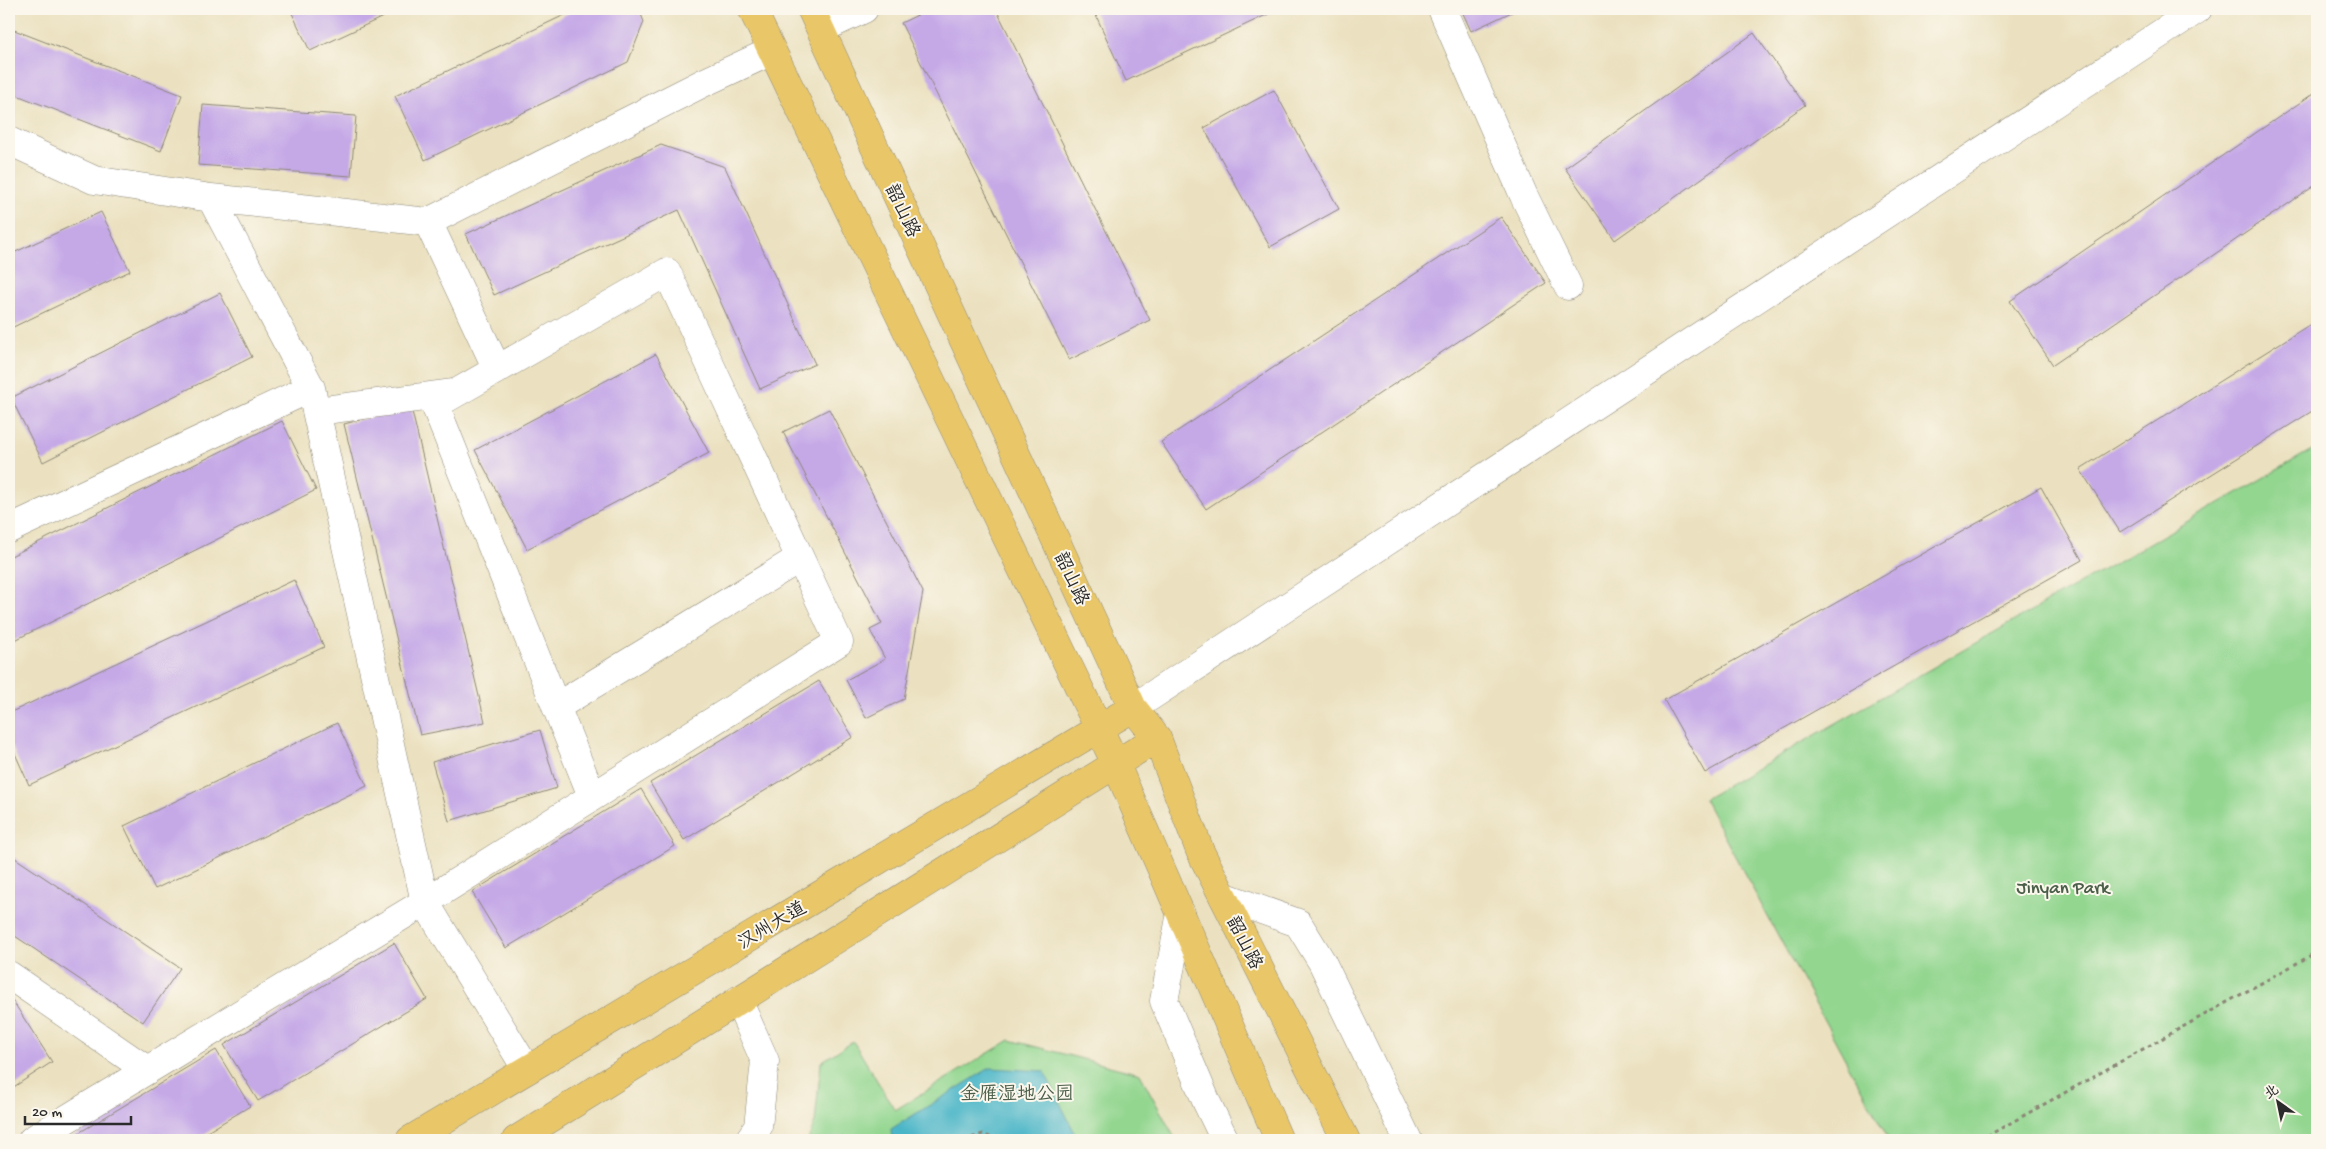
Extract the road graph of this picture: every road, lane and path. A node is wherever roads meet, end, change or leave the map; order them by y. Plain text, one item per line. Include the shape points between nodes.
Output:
1 (752, 9) edge
2 (864, 9) edge
3 (1442, 9) edge
4 (2198, 9) edge
5 (816, 19) edge
6 (772, 51) junction
7 (9, 141) edge
8 (211, 198) junction
9 (428, 222) junction
10 (1568, 286) dead end
11 (497, 369) junction
12 (457, 392) junction
13 (314, 399) junction
14 (9, 529) edge
15 (800, 558) junction
16 (2317, 565) edge
17 (2317, 572) edge
18 (556, 707) junction
19 (1133, 708) junction
20 (1098, 728) junction
21 (1157, 738) junction
22 (1116, 763) junction
23 (592, 796) junction
24 (1223, 896) junction
25 (425, 902) junction
26 (1181, 913) junction
27 (2317, 952) edge
28 (9, 975) edge
29 (738, 1000) junction
30 (146, 1070) junction
31 (527, 1070) junction
32 (32, 1140) edge
33 (410, 1140) edge
34 (516, 1140) edge
35 (749, 1140) edge
36 (964, 1140) edge
37 (996, 1140) edge
38 (1225, 1140) edge
39 (1280, 1140) edge
40 (1346, 1140) edge
41 (1408, 1140) edge
42 (1980, 1140) edge

1 - 6 main road
2 - 5 street
3 - 10 street via 1524,196
4 - 19 street
5 - 19 main road, 韶山路
6 - 9 street
6 - 20 main road
7 - 8 street via 94,180
8 - 9 street
8 - 13 street
9 - 11 street
11 - 12 street
11 - 15 street via 667,272
12 - 13 street
12 - 18 street via 435,405
13 - 14 street
13 - 25 street
15 - 18 street
15 - 23 street via 839,642
16 - 17 path via 2314,567
18 - 23 street
19 - 20 main road, 汉州大道
19 - 21 main road, 韶山路
20 - 22 main road
20 - 31 main road, 汉州大道
21 - 22 main road
21 - 24 main road, 韶山路 via 1200,851
22 - 26 main road
22 - 29 main road
23 - 25 street
24 - 40 main road, 韶山路
24 - 41 street via 1298,923 1322,962
25 - 30 street
25 - 31 street
26 - 38 street via 1164,1001
26 - 39 main road
27 - 42 path
28 - 30 street
29 - 34 main road
29 - 35 street via 765,1061 758,1127
30 - 32 street
31 - 33 main road, 汉州大道
36 - 37 path via 983,1134

